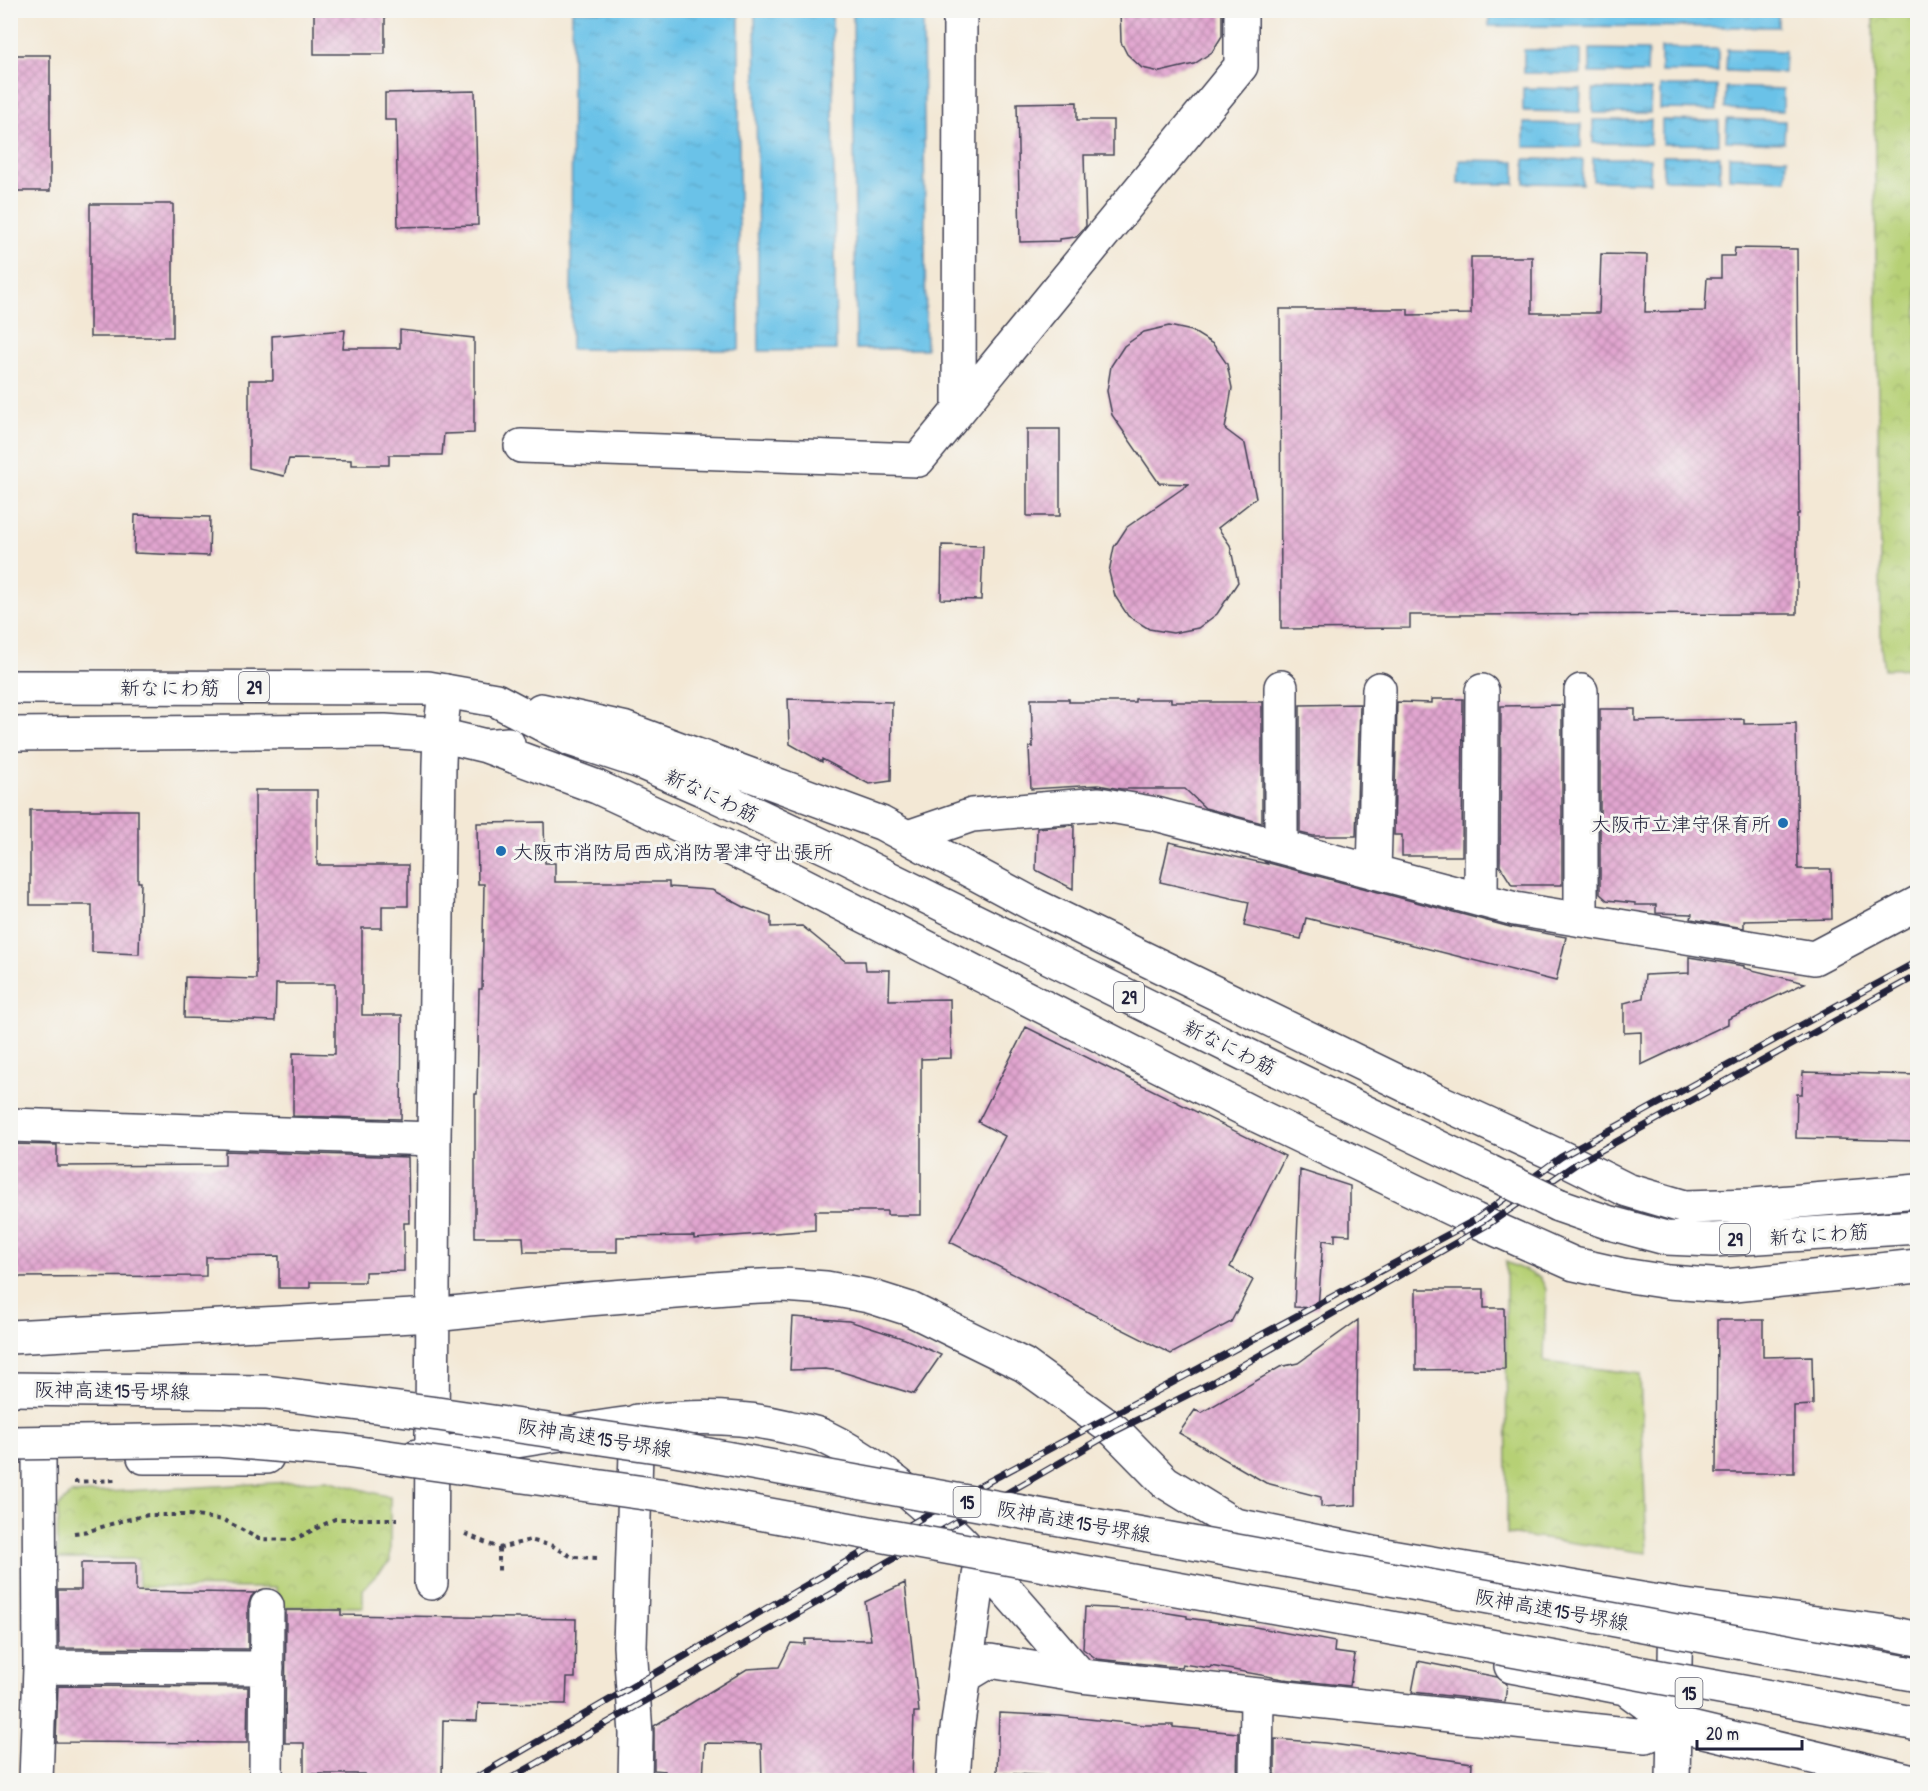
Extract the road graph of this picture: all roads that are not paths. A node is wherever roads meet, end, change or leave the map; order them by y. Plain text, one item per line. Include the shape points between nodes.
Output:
1 (960, 10) edge
2 (1241, 10) edge
3 (959, 409) junction
4 (521, 446) dead end
5 (10, 687) edge
6 (1281, 687) dead end
7 (1379, 689) dead end
8 (445, 691) junction
9 (1482, 691) dead end
10 (1581, 691) dead end
11 (496, 700) junction
12 (10, 734) edge
13 (440, 735) junction
14 (570, 739) junction
15 (486, 746) junction
16 (908, 837) junction
17 (1281, 847) junction
18 (1374, 872) junction
19 (1481, 900) junction
20 (1917, 903) edge
21 (1581, 920) junction
22 (10, 1125) edge
23 (434, 1139) junction
24 (1917, 1191) edge
25 (1917, 1227) edge
26 (1917, 1266) edge
27 (434, 1315) junction
28 (10, 1337) edge
29 (10, 1389) edge
30 (637, 1421) junction
31 (10, 1443) edge
32 (433, 1455) junction
33 (25, 1457) edge
34 (981, 1562) junction
35 (431, 1583) dead end
36 (1676, 1605) junction
37 (267, 1606) dead end
38 (1917, 1639) edge
39 (1461, 1640) junction
40 (40, 1667) junction
41 (267, 1668) junction
42 (1917, 1675) edge
43 (965, 1676) junction
44 (1081, 1676) junction
45 (1257, 1695) junction
46 (1674, 1724) junction
47 (1917, 1724) edge
48 (1917, 1739) edge
49 (1897, 1779) edge
50 (36, 1780) edge
51 (266, 1780) edge
52 (635, 1780) edge
53 (953, 1780) edge
54 (1256, 1780) edge
55 (1673, 1780) edge

1 - 3 main road
2 - 3 main road via 1241,66
3 - 4 main road via 918,460
5 - 8 main road, 新なにわ筋 / 29
6 - 17 main road
7 - 18 main road
8 - 11 main road, 新なにわ筋 / 29
8 - 13 main road
9 - 19 main road
10 - 21 main road
11 - 14 main road, 新なにわ筋 / 29
11 - 16 main road via 623,728 882,823
12 - 13 main road, 新なにわ筋 / 29 via 385,731
13 - 15 main road, 新なにわ筋 / 29
13 - 23 main road
14 - 15 main road, 新なにわ筋 / 29
14 - 25 main road, 新なにわ筋 / 29, bridge via 640,762 704,790 1558,1205 1666,1238 1724,1240
15 - 26 main road via 597,787 755,860 1256,1115 1574,1264 1669,1282 1725,1286
16 - 17 main road via 972,815 1099,804 1156,814
16 - 24 main road via 1036,906 1627,1190 1685,1207
17 - 18 main road
18 - 19 main road
19 - 21 main road
20 - 21 main road via 1814,958
22 - 23 main road
23 - 27 main road
27 - 28 main road
27 - 32 main road
27 - 36 main road via 772,1285 826,1288 869,1296 910,1309 1024,1365 1115,1431 1165,1482 1235,1525
29 - 42 main road, 阪神高速15号堺線 / 15, bridge via 266,1392 658,1446
30 - 32 main road
30 - 34 main road via 708,1416 765,1421 821,1435 878,1468
30 - 52 main road via 630,1646
31 - 39 main road, 15, bridge via 217,1440 345,1451 666,1496
32 - 33 main road
32 - 35 main road
33 - 40 main road via 40,1533
34 - 43 main road
34 - 44 main road
34 - 46 main road via 1625,1688
36 - 38 main road
36 - 46 main road
37 - 41 main road
39 - 47 main road, 15, bridge
39 - 48 main road, 15, bridge via 1603,1676
40 - 41 main road
40 - 50 main road
41 - 51 main road
43 - 44 main road via 990,1661
43 - 53 main road
44 - 45 main road
45 - 46 main road via 1646,1736
45 - 54 main road
46 - 49 main road
46 - 55 main road

